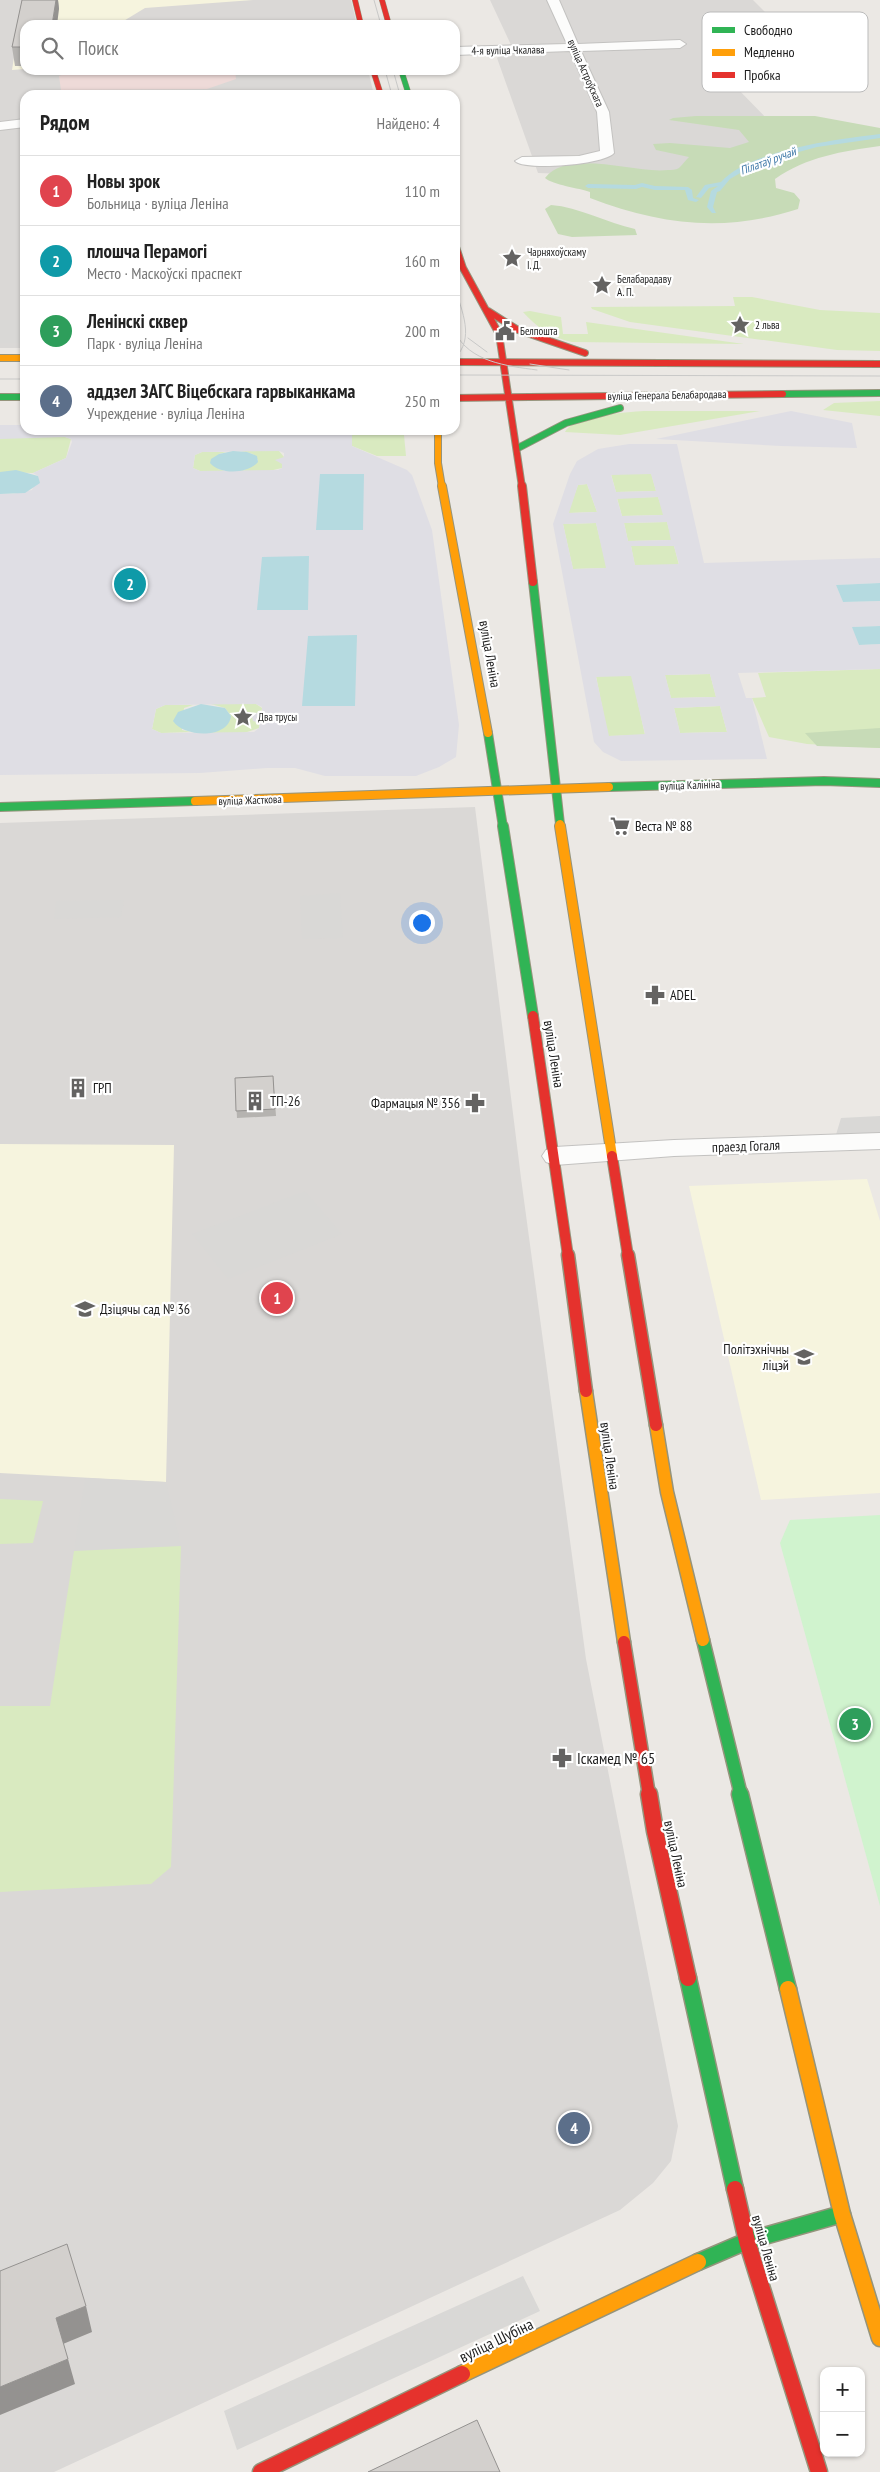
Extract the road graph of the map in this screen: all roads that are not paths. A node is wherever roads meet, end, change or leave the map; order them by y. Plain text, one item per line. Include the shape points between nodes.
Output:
1 (355, 0) edge
2 (382, 0) edge
3 (553, 0) edge
4 (360, 20) edge
5 (388, 20) edge
6 (680, 44) dead end
7 (575, 48) junction
8 (460, 50) edge
9 (375, 75) edge
10 (403, 75) edge
11 (379, 90) edge
12 (407, 90) edge
13 (20, 124) edge
14 (0, 126) edge
15 (522, 160) dead end
16 (460, 259) edge
17 (488, 311) junction
18 (0, 358) edge
19 (20, 358) edge
20 (503, 361) junction
21 (460, 362) edge
22 (617, 362) junction
23 (880, 364) edge
24 (880, 393) edge
25 (710, 395) junction
26 (0, 396) edge
27 (20, 397) edge
28 (508, 397) junction
29 (460, 398) edge
30 (438, 435) edge
31 (425, 438) dead end
32 (518, 448) junction
33 (438, 462) junction
34 (880, 783) edge
35 (555, 789) junction
36 (499, 791) junction
37 (0, 807) edge
38 (880, 1141) edge
39 (612, 1152) junction
40 (555, 1156) junction
41 (842, 2214) junction
42 (747, 2242) junction
43 (880, 2338) edge
44 (261, 2472) edge
45 (819, 2472) edge

1 - 4 main road
2 - 5 main road
3 - 7 street, вуліца Астроўскага
6 - 7 street, 4-я вуліца Чкалава
7 - 8 street, 4-я вуліца Чкалава
7 - 15 street, вуліца Астроўскага via 603,112 607,153 587,159
9 - 11 main road
10 - 12 main road
13 - 14 street
16 - 17 main road
17 - 20 main road via 499,334
17 - 22 main road via 518,330 540,339
18 - 19 main road
20 - 21 main road
20 - 22 main road
20 - 28 main road
22 - 23 main road
24 - 25 main road, вуліца Генерала Белабародава
25 - 28 main road, вуліца Генерала Белабародава
25 - 32 main road via 591,413 558,424
26 - 27 main road
28 - 29 main road, вуліца Генерала Белабародава
28 - 32 main road
30 - 33 main road, вуліца Леніна
31 - 33 main road
32 - 35 main road
33 - 36 main road, вуліца Леніна
34 - 35 main road, вуліца Калініна via 824,781
35 - 36 main road, вуліца Калініна
35 - 39 main road
36 - 37 main road, вуліца Жасткова
36 - 40 main road, вуліца Леніна
38 - 39 street, праезд Гогаля
39 - 40 street, праезд Гогаля
39 - 41 main road via 667,1492
40 - 42 main road, вуліца Леніна via 600,1494 655,1831
41 - 42 main road, вуліца Шубіна
41 - 43 main road
42 - 44 main road, вуліца Шубіна via 673,2272
42 - 45 main road, вуліца Леніна

